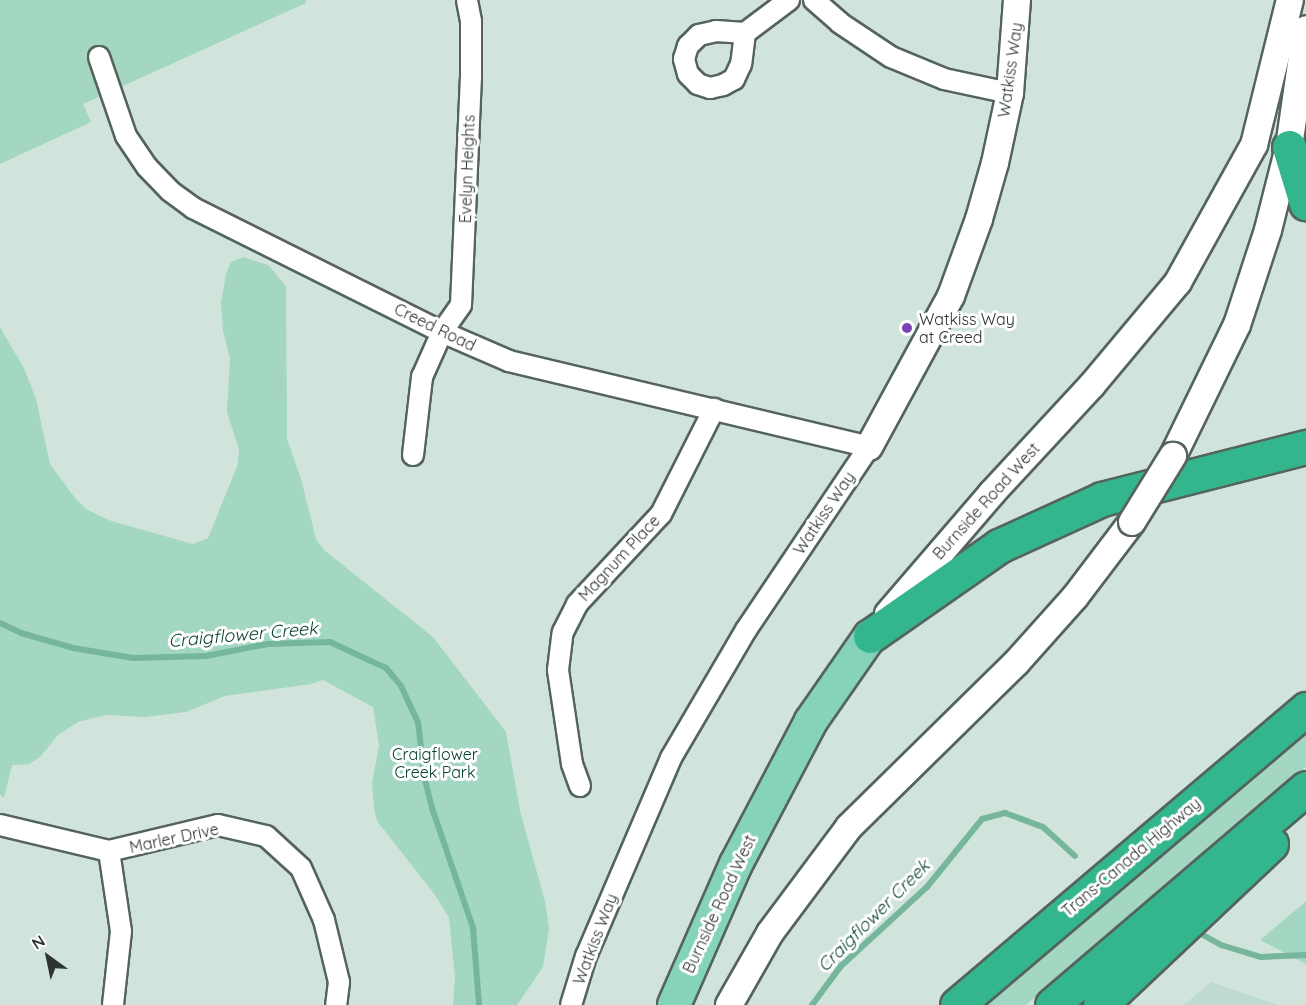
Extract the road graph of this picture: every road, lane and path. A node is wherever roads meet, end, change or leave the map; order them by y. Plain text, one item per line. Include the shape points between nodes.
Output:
1 (467, 0) edge
2 (789, 0) edge
3 (814, 0) edge
4 (1017, 0) edge
5 (1290, 0) edge
6 (1306, 29) edge
7 (745, 33) dead end
8 (99, 57) dead end
9 (1010, 93) junction
10 (1289, 147) junction
11 (1306, 203) edge
12 (442, 332) junction
13 (714, 409) junction
14 (870, 447) junction
15 (1306, 447) edge
16 (413, 455) dead end
17 (870, 636) junction
18 (1306, 709) edge
19 (580, 786) dead end
20 (1306, 788) edge
21 (1306, 812) edge
22 (0, 825) edge
23 (109, 851) junction
24 (113, 1005) edge
25 (336, 1005) edge
26 (571, 1005) edge
27 (674, 1005) edge
28 (729, 1005) edge
29 (957, 1005) edge
30 (1052, 1005) edge
31 (1100, 1005) edge

1 - 12 street, Evelyn Heights via 471,78 461,305
2 - 7 street
3 - 9 street via 840,23 891,57 944,79
4 - 9 street, Watkiss Way
5 - 17 street, Burnside Road West via 1254,145 1178,282 1092,386 992,493
6 - 10 street
8 - 12 street, Creed Road via 126,136 170,191 193,208
9 - 14 street, Watkiss Way via 979,219 951,296
10 - 11 highway
10 - 28 street, bridge via 1268,230 1237,325 1173,456 1132,522 1075,597 1016,663 849,827 770,933
12 - 13 street, Creed Road via 509,361
12 - 16 street, Evelyn Heights via 422,377
13 - 14 street, Creed Road
13 - 19 street, Magnum Place via 661,514 577,604 563,632 558,670 572,764
14 - 26 street, Watkiss Way via 746,630 671,758 586,956
15 - 17 highway via 1102,499 999,546
17 - 27 main road, Burnside Road West via 811,721 736,864
18 - 29 highway, Trans-Canada Highway
20 - 30 highway
21 - 31 highway
22 - 23 street, Marler Drive
23 - 24 street via 121,931
23 - 25 street, Marler Drive via 218,825 266,836 302,868 324,920 339,982

